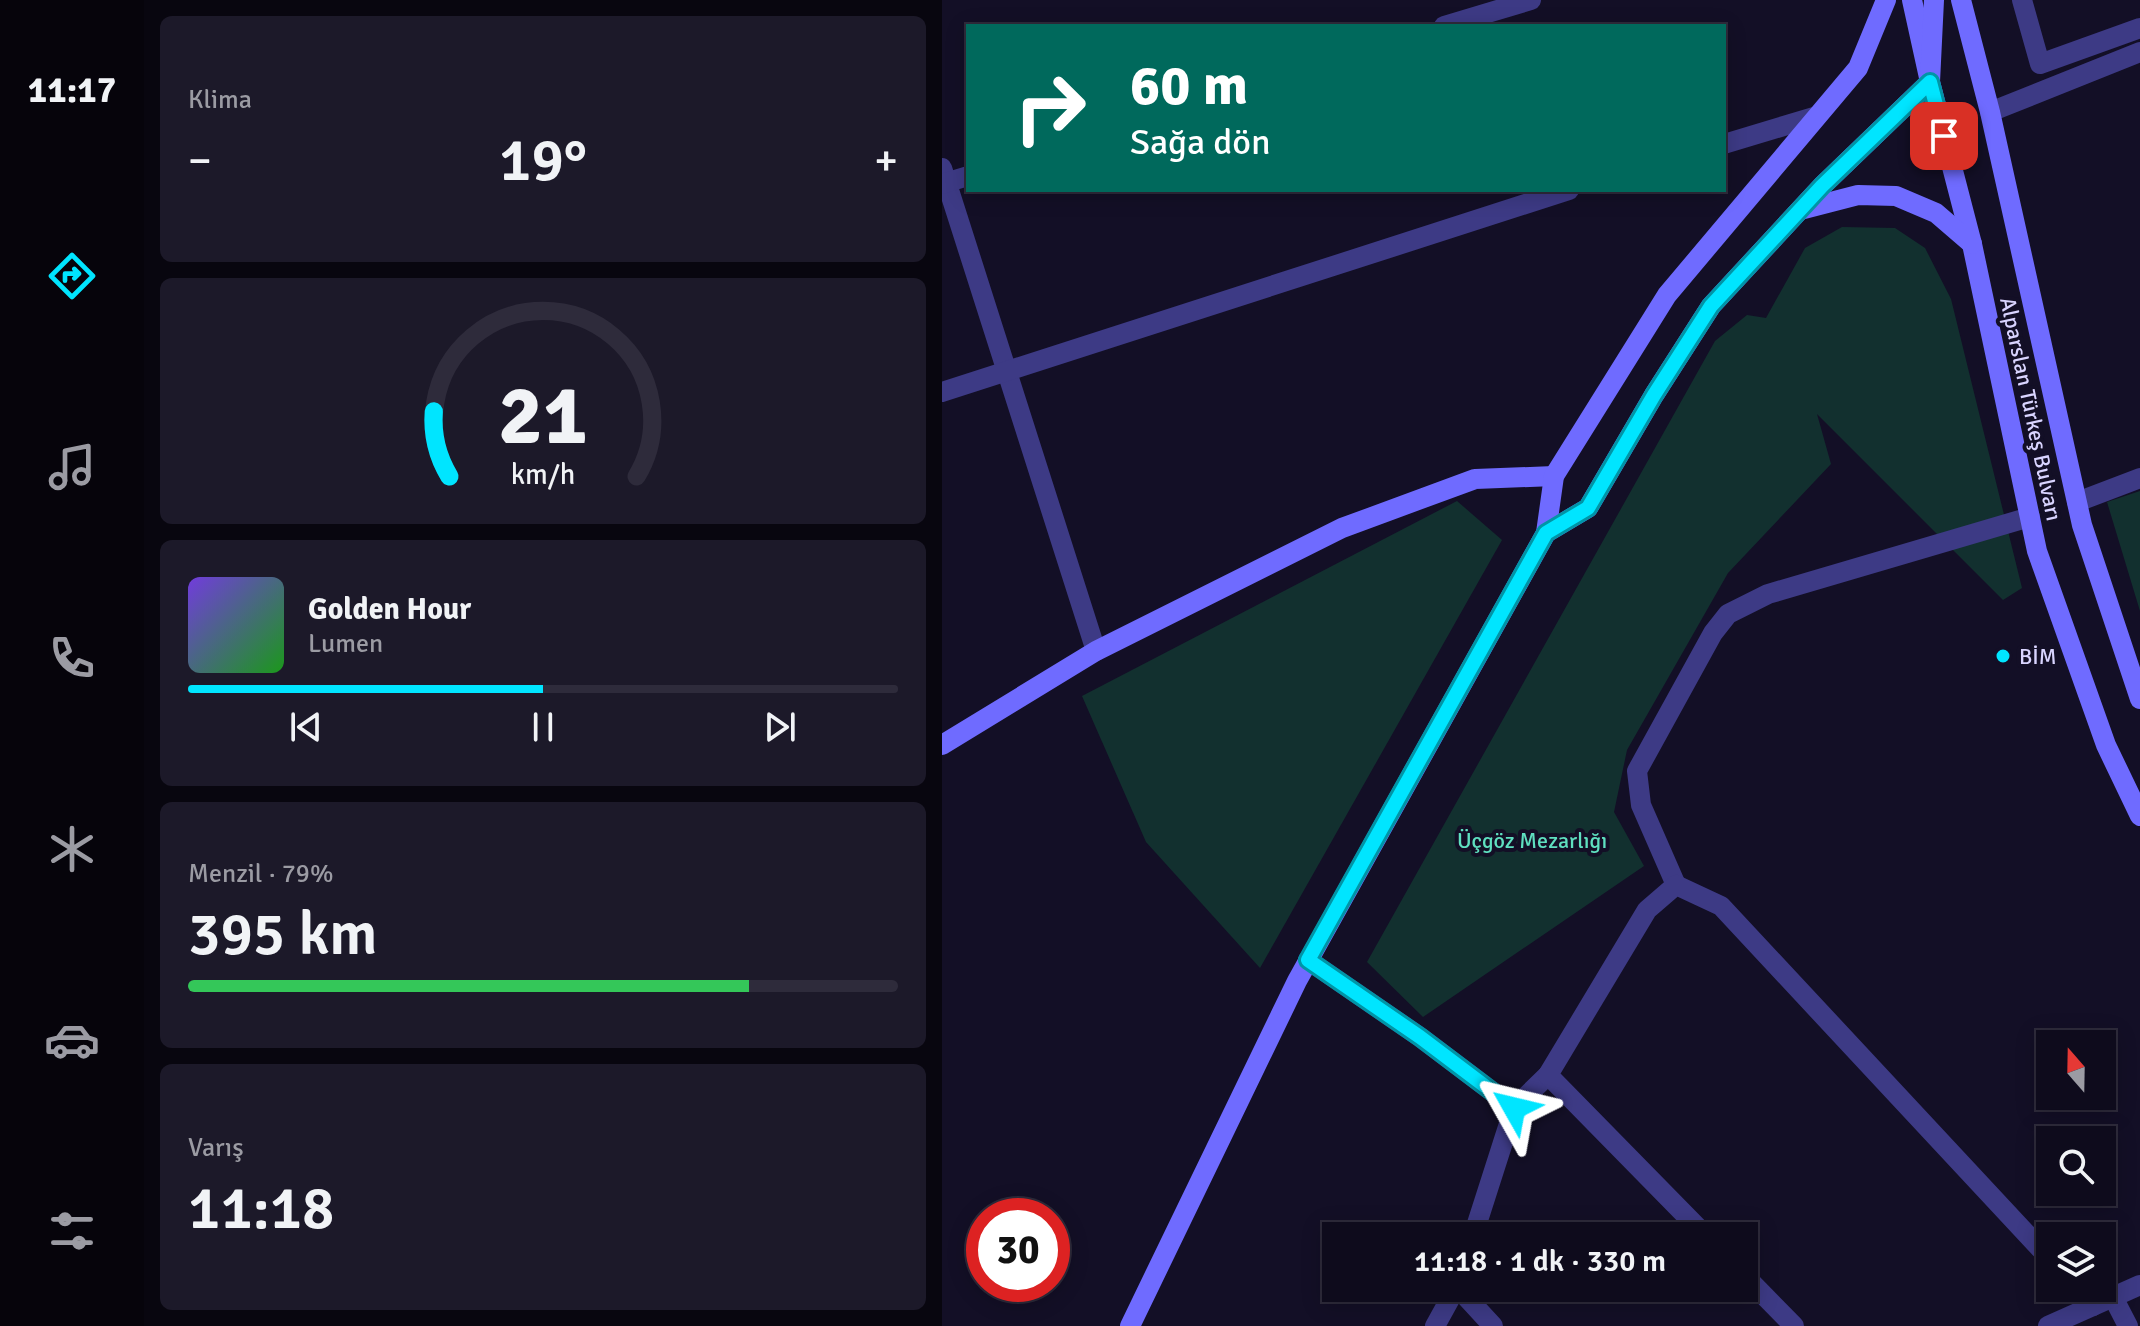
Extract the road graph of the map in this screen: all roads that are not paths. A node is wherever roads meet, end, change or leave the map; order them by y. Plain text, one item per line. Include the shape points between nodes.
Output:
1 (1531, 0) edge
2 (1886, 0) edge
3 (1912, 0) edge
4 (1934, 0) edge
5 (1961, 0) edge
6 (2022, 0) edge
7 (1488, 13) edge
8 (1451, 24) edge
9 (2140, 28) edge
10 (2140, 52) edge
11 (1930, 82) junction
12 (1990, 112) junction
13 (1817, 116) junction
14 (1726, 143) edge
15 (966, 176) edge
16 (944, 178) edge
17 (1558, 192) edge
18 (1800, 210) junction
19 (1972, 244) junction
20 (1007, 372) junction
21 (942, 392) edge
22 (1554, 476) junction
23 (2140, 478) edge
24 (2077, 502) junction
25 (2030, 517) junction
26 (1546, 533) junction
27 (1096, 651) junction
28 (2140, 699) edge
29 (942, 745) edge
30 (2140, 816) edge
31 (1676, 885) junction
32 (1308, 960) junction
33 (1548, 1075) junction
34 (1514, 1108) junction
35 (1477, 1222) edge
36 (1692, 1222) edge
37 (2036, 1244) edge
38 (2140, 1285) edge
39 (1758, 1289) edge
40 (2116, 1296) edge
41 (1449, 1302) edge
42 (1470, 1302) edge
43 (2089, 1302) edge
44 (2102, 1302) edge
45 (2116, 1302) edge
46 (2093, 1306) junction
47 (1130, 1326) edge
48 (1435, 1326) edge
49 (1493, 1326) edge
50 (1794, 1326) edge
51 (2048, 1326) edge
52 (2128, 1326) edge

1 - 7 street
2 - 13 main road via 1858,68
3 - 11 main road, Alparslan Türkeş Bulvarı
4 - 11 main road
5 - 12 main road, Alparslan Türkeş Bulvarı
6 - 9 street via 2040,64
7 - 8 street
10 - 12 street
11 - 18 main road
11 - 19 main road, Alparslan Türkeş Bulvarı
12 - 24 main road, Alparslan Türkeş Bulvarı
13 - 14 street
13 - 22 main road via 1667,295
15 - 16 street
16 - 20 street
17 - 20 street
18 - 19 main road via 1858,195 1896,196 1936,213
18 - 26 main road via 1711,306 1588,508
19 - 25 main road, Alparslan Türkeş Bulvarı
20 - 21 street
20 - 27 street
22 - 26 main road
22 - 27 main road via 1475,479 1342,528
23 - 24 street
24 - 28 main road, Alparslan Türkeş Bulvarı
25 - 30 main road, Alparslan Türkeş Bulvarı via 2037,551 2106,745
25 - 31 street via 1768,594 1728,614 1637,771 1641,805
26 - 32 main road
27 - 29 main road
31 - 33 street via 1647,910
31 - 37 street via 1721,906
32 - 34 street
32 - 47 main road
33 - 34 street
33 - 36 street
34 - 35 street
38 - 40 street
39 - 50 street
41 - 48 street
42 - 49 street
43 - 46 street
44 - 46 street
45 - 52 street
46 - 51 street

